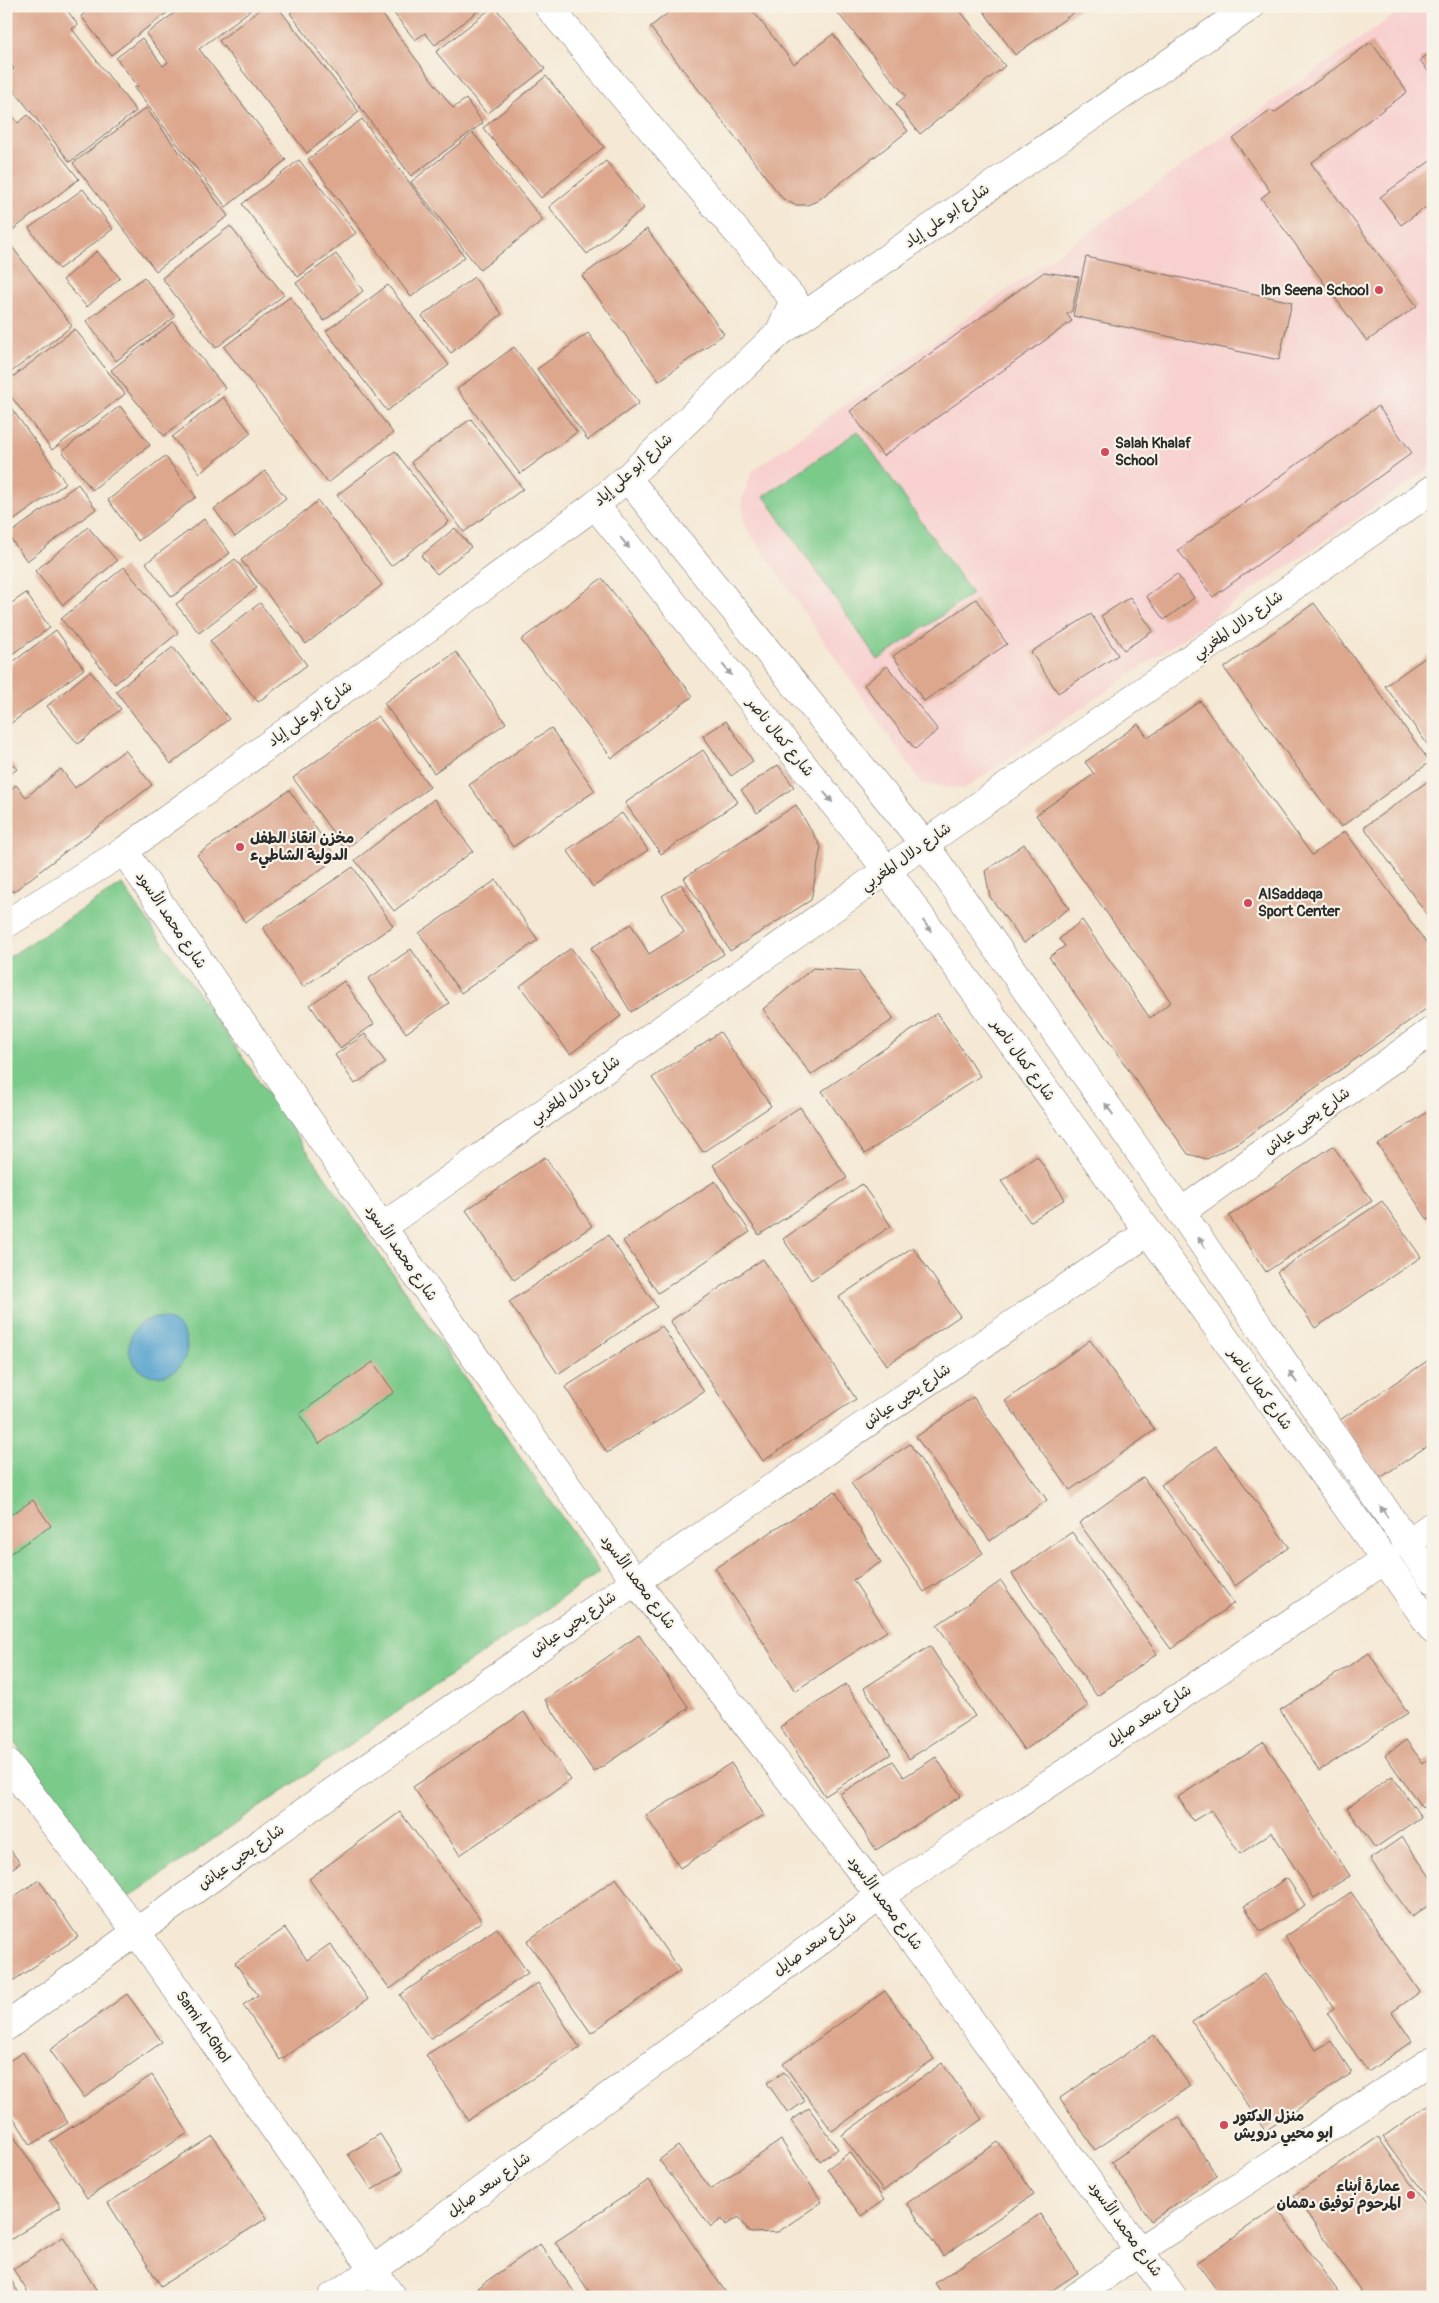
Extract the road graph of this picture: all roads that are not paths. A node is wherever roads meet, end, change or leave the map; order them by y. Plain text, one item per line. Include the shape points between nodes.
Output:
1 (548, 6) edge
2 (1251, 6) edge
3 (779, 333) junction
4 (627, 478) junction
5 (1433, 490) edge
6 (595, 505) junction
7 (925, 845) junction
8 (124, 851) junction
9 (887, 870) junction
10 (6, 924) edge
11 (1433, 1030) edge
12 (1181, 1212) junction
13 (382, 1227) junction
14 (1147, 1233) junction
15 (1433, 1525) edge
16 (1406, 1544) junction
17 (1385, 1560) junction
18 (635, 1580) junction
19 (1433, 1580) edge
20 (1433, 1630) edge
21 (6, 1762) edge
22 (880, 1896) junction
23 (136, 1931) junction
24 (6, 2027) edge
25 (1433, 2060) edge
26 (1140, 2250) junction
27 (373, 2270) junction
28 (332, 2297) edge
29 (392, 2297) edge
30 (1076, 2297) edge
31 (1174, 2297) edge

1 - 3 street via 794,300
2 - 3 street, شارع ابو على إياد
3 - 4 street, شارع ابو على إياد
4 - 6 street, شارع ابو على إياد
4 - 7 street
5 - 7 street, شارع دلال المغربي
6 - 8 street, شارع ابو على إياد
6 -> 9 street, شارع كمال ناصر
7 - 9 street, شارع دلال المغربي
12 -> 7 street
8 - 10 street, شارع ابو على إياد
8 - 13 street, شارع محمد الأسود
9 - 13 street, شارع دلال المغربي
9 -> 14 street, شارع كمال ناصر
11 - 12 street, شارع يحيى عياش
16 -> 12 street
13 - 18 street, شارع محمد الأسود
14 - 17 street, شارع كمال ناصر
14 - 18 street, شارع يحيى عياش
15 - 16 street
16 - 19 street
17 - 20 street, شارع كمال ناصر
17 - 22 street, شارع سعد صايل
18 - 22 street, شارع محمد الأسود
18 - 23 street, شارع يحيى عياش
21 - 23 street, Sami Al-Ghol
22 - 26 street, شارع محمد الأسود
22 - 27 street, شارع سعد صايل
23 - 24 street, شارع يحيى عياش
23 - 27 street, Sami Al-Ghol
25 - 26 street
26 - 30 street
26 - 31 street, شارع محمد الأسود
27 - 28 street, شارع سعد صايل
27 - 29 street, Sami Al-Ghol

